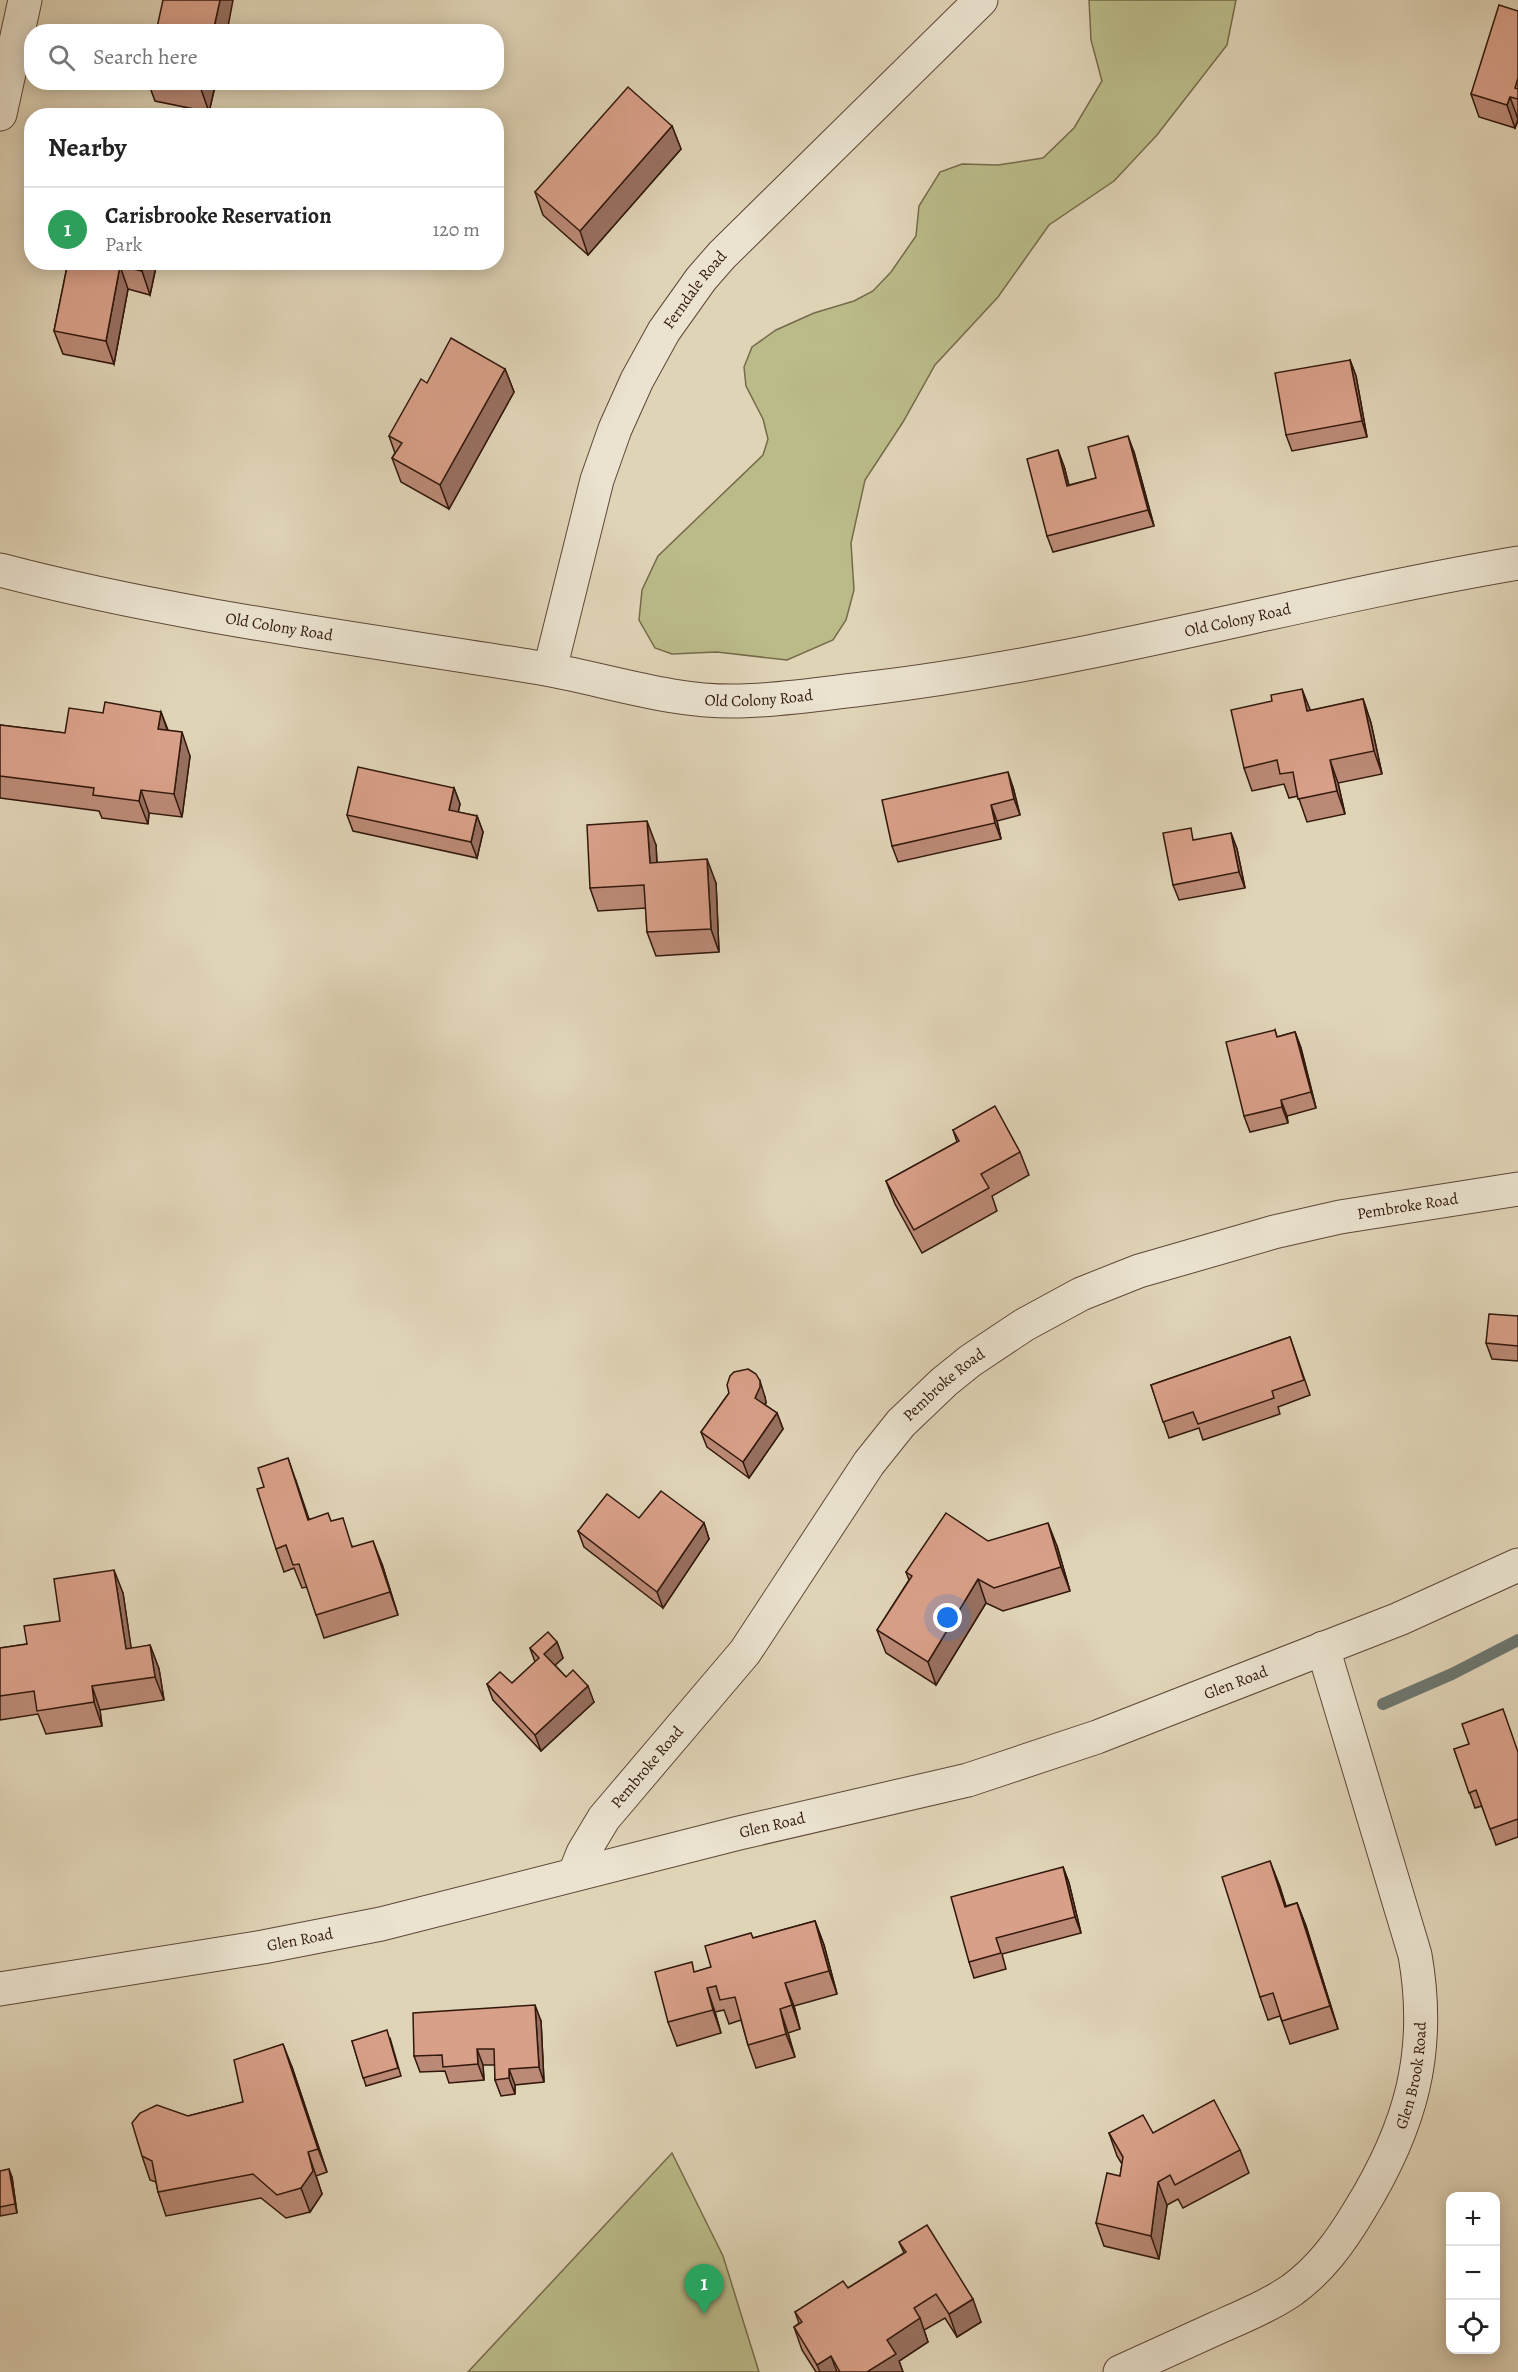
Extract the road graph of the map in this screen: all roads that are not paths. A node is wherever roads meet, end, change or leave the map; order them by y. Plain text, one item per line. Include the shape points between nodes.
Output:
1 (26, 0) edge
2 (981, 0) edge
3 (0, 114) edge
4 (1518, 563) edge
5 (0, 570) edge
6 (550, 669) junction
7 (1518, 1189) edge
8 (1518, 1565) edge
9 (1323, 1648) junction
10 (575, 1874) junction
11 (0, 1989) edge
12 (1120, 2372) edge

1 - 3 street
2 - 6 street, Ferndale Road via 722,255 664,331 605,453
4 - 6 street, Old Colony Road via 1019,666 800,696 740,701 689,699
5 - 6 street, Old Colony Road via 235,619
7 - 10 street, Pembroke Road via 1318,1222 1139,1271 1081,1294 1034,1319 970,1361 901,1423 869,1463 745,1652 604,1818
8 - 9 street, Glen Road via 1432,1605
9 - 10 street, Glen Road via 1097,1737 1001,1770
9 - 12 street, Glen Brook Road via 1415,1955 1422,2033 1408,2106 1393,2149 1368,2195 1338,2245 1309,2277 1257,2311
10 - 11 street, Glen Road via 334,1934

